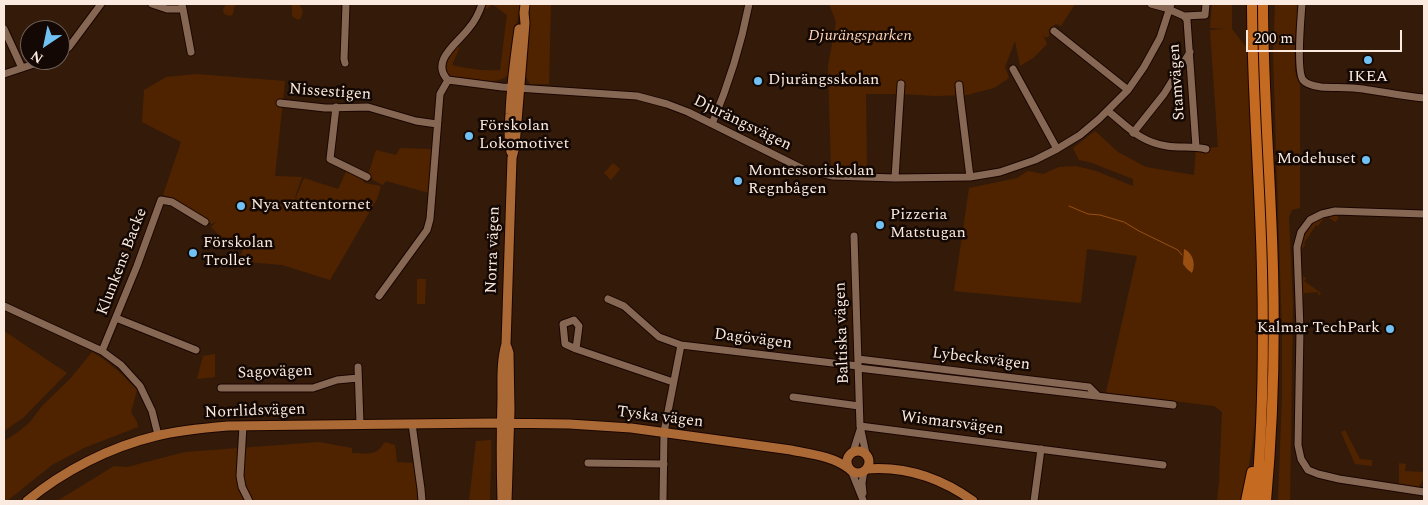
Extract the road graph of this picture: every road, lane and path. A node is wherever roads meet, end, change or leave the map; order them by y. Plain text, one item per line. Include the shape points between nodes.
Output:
1 (101, 4) edge
2 (152, 4) edge
3 (346, 4) edge
4 (482, 4) edge
5 (749, 4) edge
6 (1151, 4) edge
7 (1206, 4) edge
8 (1252, 4) edge
9 (1262, 4) edge
10 (1268, 4) edge
11 (1302, 4) edge
12 (183, 6) edge
13 (1170, 7) edge
14 (524, 8) edge
15 (1184, 16) junction
16 (1263, 28) junction
17 (4, 29) edge
18 (1054, 31) dead end
19 (70, 46) edge
20 (191, 52) dead end
21 (1190, 52) junction
22 (345, 63) dead end
23 (20, 64) edge
24 (20, 69) edge
25 (1013, 69) dead end
26 (4, 74) edge
27 (448, 80) junction
28 (901, 84) dead end
29 (959, 84) dead end
30 (515, 88) junction
31 (1128, 90) junction
32 (1424, 98) edge
33 (280, 103) dead end
34 (336, 107) junction
35 (1108, 111) junction
36 (437, 124) junction
37 (712, 124) junction
38 (1133, 133) junction
39 (1196, 147) junction
40 (1206, 148) dead end
41 (1057, 149) junction
42 (367, 177) dead end
43 (970, 177) junction
44 (895, 178) junction
45 (1424, 214) edge
46 (205, 222) dead end
47 (854, 236) dead end
48 (378, 296) dead end
49 (608, 299) dead end
50 (4, 306) edge
51 (116, 318) junction
52 (681, 345) junction
53 (576, 349) dead end
54 (196, 350) dead end
55 (102, 351) junction
56 (858, 364) junction
57 (358, 367) dead end
58 (358, 378) junction
59 (673, 382) junction
60 (222, 388) dead end
61 (793, 397) dead end
62 (1173, 405) dead end
63 (859, 406) junction
64 (1260, 422) junction
65 (360, 424) junction
66 (412, 424) junction
67 (505, 424) junction
68 (243, 426) junction
69 (860, 428) junction
70 (1271, 430) junction
71 (664, 432) junction
72 (158, 435) junction
73 (1041, 449) junction
74 (852, 453) junction
75 (815, 455) junction
76 (867, 455) junction
77 (588, 463) dead end
78 (664, 464) junction
79 (1163, 465) dead end
80 (850, 469) junction
81 (866, 470) junction
82 (900, 470) junction
83 (1424, 492) edge
84 (863, 500) edge
85 (27, 501) edge
86 (249, 501) edge
87 (422, 501) edge
88 (502, 501) edge
89 (507, 501) edge
90 (663, 501) edge
91 (973, 501) edge
92 (1034, 501) edge
93 (1246, 501) edge
94 (1256, 501) edge
95 (1266, 501) edge
96 (1273, 501) edge

1 - 19 street
2 - 12 street via 166,9
3 - 22 street
4 - 27 street via 469,29 443,58 442,71
5 - 37 street via 738,50
6 - 13 street
7 - 15 street via 1205,15
8 - 64 highway via 1262,279
9 - 16 highway
10 - 16 highway
11 - 32 street via 1299,64 1304,81 1320,87
12 - 20 street
13 - 15 street
13 - 31 street, Djurängsvägen via 1153,53
14 - 30 main road, Norra vägen
15 - 21 street, Stamvägen
16 - 70 highway via 1273,269
17 - 23 street
18 - 31 street
21 - 38 street via 1164,94
21 - 39 street, Stamvägen
24 - 26 street
25 - 41 street
27 - 30 street, Djurängsvägen
27 - 36 street via 440,94
28 - 44 street
29 - 43 street
30 - 37 street, Djurängsvägen via 637,96 667,104
30 - 67 main road, Norra vägen via 509,123 512,158 506,344 503,353
31 - 35 street, Djurängsvägen
33 - 34 street, Nissestigen
34 - 36 street, Nissestigen via 368,107 416,122
34 - 42 street via 330,160
35 - 38 street
35 - 41 street, Djurängsvägen via 1080,135
36 - 48 street via 427,230
37 - 44 street, Djurängsvägen via 803,168 833,176
38 - 39 street via 1154,143
39 - 40 street
41 - 43 street, Djurängsvägen via 1000,172
43 - 44 street, Djurängsvägen
45 - 83 street via 1340,211 1322,214 1310,220 1301,232 1297,247 1300,330 1298,445 1301,459 1308,470 1318,474
46 - 51 street, Klunkens Backe via 172,202 161,200
47 - 56 street, Baltiska vägen
49 - 52 street, Dagövägen via 624,306 659,336
50 - 55 street
51 - 54 street
51 - 55 street, Klunkens Backe
52 - 56 street, Dagövägen
52 - 59 street
53 - 59 street
55 - 72 street via 121,365 140,386 152,411
56 - 62 street, Lybecksvägen
56 - 63 street, Baltiska vägen
57 - 58 street
58 - 60 street, Sagovägen via 337,380 313,388
58 - 65 street
59 - 71 street
61 - 63 street
63 - 69 street, Baltiska vägen
64 - 93 highway
64 - 94 highway
65 - 66 main road, Norrlidsvägen
65 - 68 main road, Norrlidsvägen
66 - 67 main road, Norrlidsvägen
66 - 87 street
67 - 71 main road, Tyska vägen via 569,424
67 - 88 main road, Norra vägen
67 - 89 main road, Norra vägen
68 - 72 main road, Norrlidsvägen
68 - 86 street via 240,476
69 - 73 street, Wismarsvägen
69 - 74 street, Baltiska vägen
69 - 76 street, Baltiska vägen
70 - 95 highway
70 - 96 highway
71 - 75 main road, Tyska vägen
71 - 78 street
72 - 85 main road, Norrlidsvägen via 117,448 77,468
73 - 79 street, Wismarsvägen
73 - 92 street
74 - 75 main road, Tyska vägen
74 - 76 main road via 859,451
74 - 80 main road via 847,460
75 - 80 main road, Tyska vägen via 837,461
76 - 81 main road via 870,464
76 - 82 main road
77 - 78 street
78 - 90 street
80 - 81 main road via 858,473
80 - 84 street
81 - 82 main road
81 - 84 street via 862,483
82 - 91 main road via 940,482

